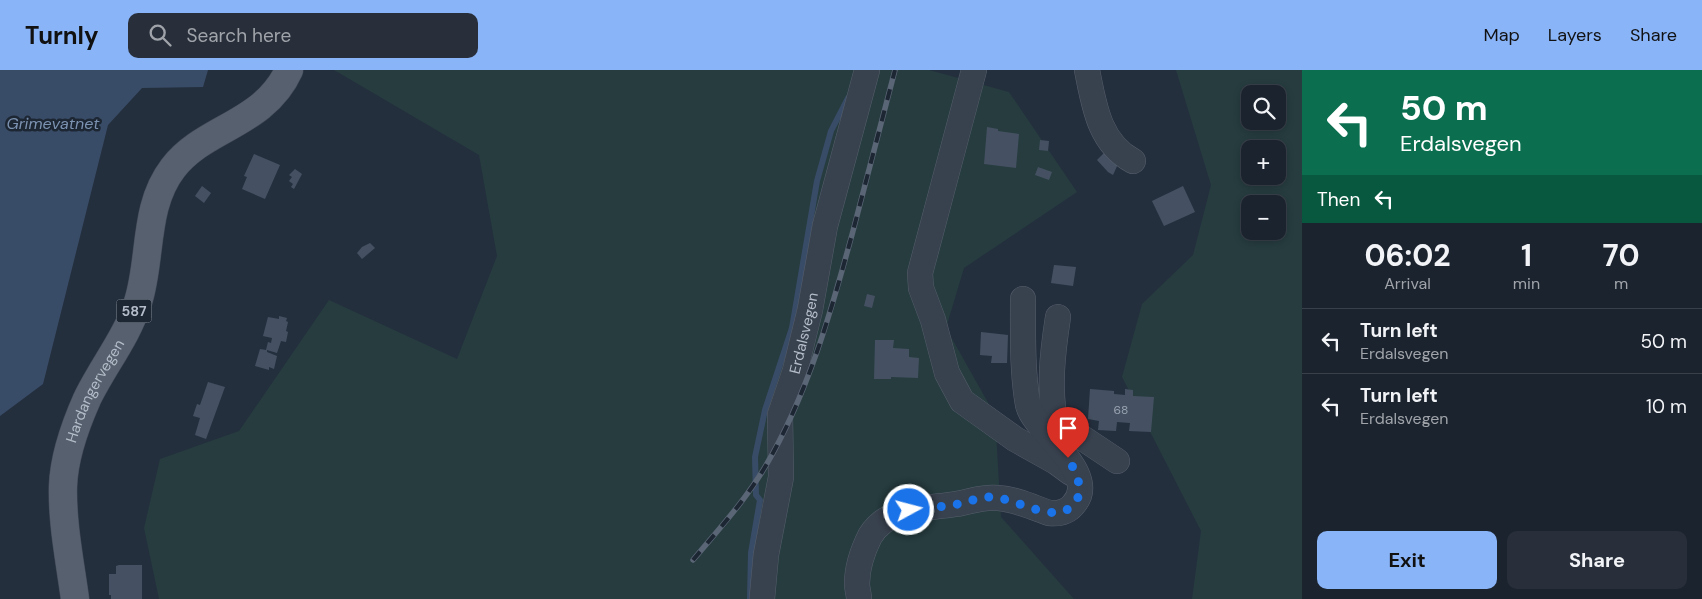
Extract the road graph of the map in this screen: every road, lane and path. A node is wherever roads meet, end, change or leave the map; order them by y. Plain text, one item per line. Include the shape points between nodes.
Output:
1 (289, 70) edge
2 (867, 70) edge
3 (974, 70) edge
4 (1087, 70) edge
5 (1133, 161) dead end
6 (1023, 299) dead end
7 (1058, 318) dead end
8 (1050, 428) junction
9 (1117, 461) dead end
10 (1077, 478) junction
11 (75, 599) edge
12 (762, 599) edge
13 (858, 599) edge

1 - 11 main road, Hardangervegen / 587 via 273,94 257,109 186,154 165,179 157,197 137,304 124,335 87,400 66,464 63,487 65,518
2 - 12 street, Erdalsvegen via 825,226 795,371 780,415 781,477 766,555
3 - 10 street via 920,273 921,288 947,373 962,401
4 - 5 street via 1109,142
6 - 8 street via 1028,406 1034,418
7 - 8 street via 1050,390
8 - 9 street via 1070,428
8 - 10 street
10 - 13 street via 1080,496 1062,512 1049,513 988,497 893,515 871,535 863,552

